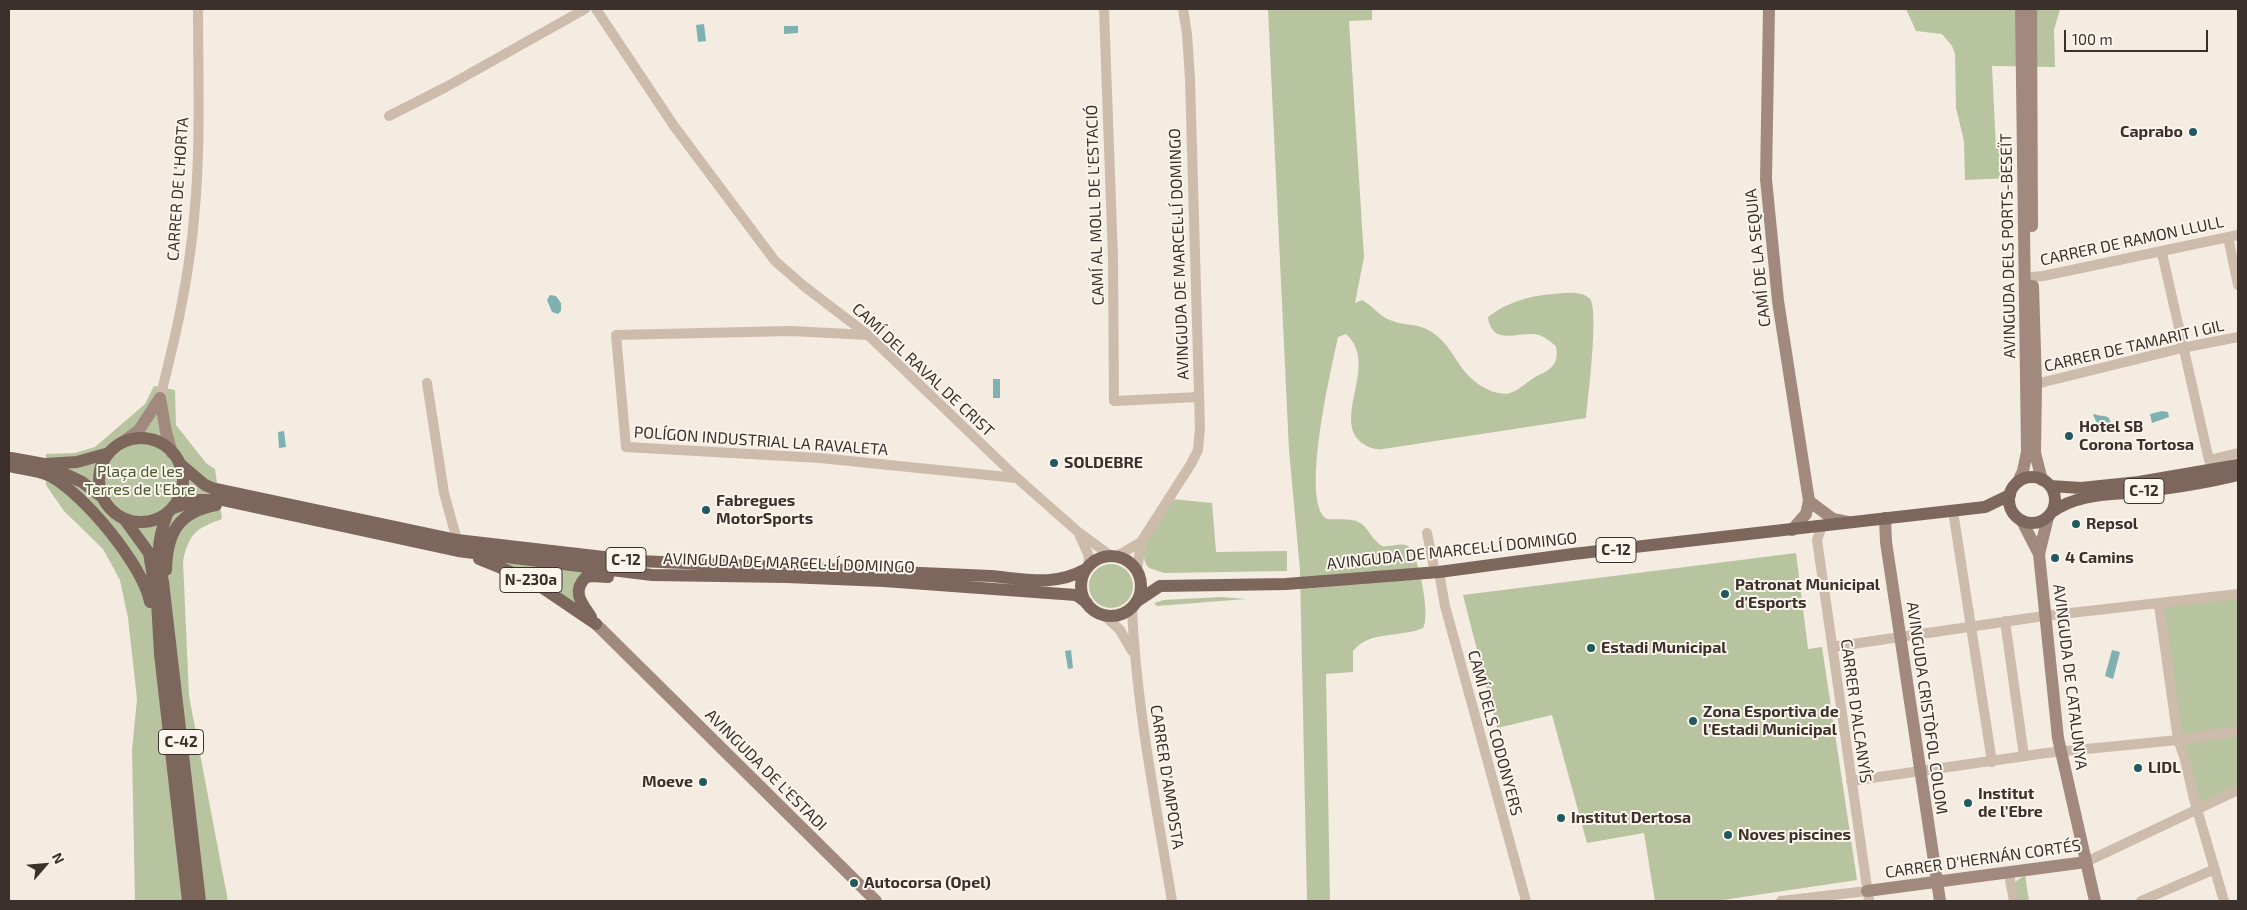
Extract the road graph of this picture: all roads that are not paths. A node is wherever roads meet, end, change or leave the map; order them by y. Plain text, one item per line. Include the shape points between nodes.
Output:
1 (198, 9) edge
2 (585, 9) edge
3 (596, 9) edge
4 (1104, 9) edge
5 (1183, 9) edge
6 (1768, 9) edge
7 (2021, 9) edge
8 (2031, 9) edge
9 (389, 116) dead end
10 (2233, 236) edge
11 (2162, 253) junction
12 (2033, 277) junction
13 (2238, 286) edge
14 (868, 335) junction
15 (2238, 337) edge
16 (2182, 348) junction
17 (427, 383) dead end
18 (2036, 384) junction
19 (1199, 397) junction
20 (160, 398) junction
21 (123, 442) junction
22 (2238, 452) edge
23 (109, 453) junction
24 (9, 458) edge
25 (175, 458) junction
26 (44, 464) junction
27 (2238, 465) edge
28 (9, 466) edge
29 (2207, 466) junction
30 (2238, 475) edge
31 (1017, 478) junction
32 (2018, 482) junction
33 (2046, 483) junction
34 (2010, 495) junction
35 (102, 497) junction
36 (1809, 501) junction
37 (1985, 507) junction
38 (253, 508) junction
39 (170, 511) junction
40 (1953, 511) junction
41 (2050, 514) junction
42 (1885, 518) junction
43 (2019, 518) junction
44 (125, 520) junction
45 (1851, 523) junction
46 (1822, 526) junction
47 (1792, 530) junction
48 (1077, 531) junction
49 (1427, 533) dead end
50 (1140, 542) junction
51 (458, 546) junction
52 (2039, 554) junction
53 (1114, 556) junction
54 (1087, 568) junction
55 (1138, 572) junction
56 (1437, 572) junction
57 (652, 575) junction
58 (163, 582) junction
59 (1160, 586) junction
60 (2238, 594) edge
61 (1087, 603) junction
62 (1134, 605) junction
63 (2160, 605) junction
64 (1104, 615) junction
65 (2044, 616) junction
66 (2005, 621) junction
67 (596, 624) junction
68 (1972, 627) junction
69 (1900, 637) junction
70 (1832, 647) junction
71 (160, 654) junction
72 (1134, 656) junction
73 (2238, 731) edge
74 (2178, 740) junction
75 (2060, 751) junction
76 (2024, 756) junction
77 (1992, 762) junction
78 (1920, 772) junction
79 (1851, 781) junction
80 (2238, 790) edge
81 (2197, 809) junction
82 (2086, 862) junction
83 (2215, 870) junction
84 (2009, 874) junction
85 (1937, 881) junction
86 (1832, 896) junction
87 (1868, 896) edge
88 (188, 901) edge
89 (200, 901) edge
90 (876, 901) edge
91 (1172, 901) edge
92 (1526, 901) edge
93 (1781, 901) edge
94 (1813, 901) edge
95 (1940, 901) edge
96 (2014, 901) edge
97 (2095, 901) edge
98 (2141, 901) edge
99 (2224, 901) edge

1 - 20 street, CARRER DE L'HORTA via 198,152 194,217 186,282
2 - 9 street
3 - 14 street, CAMÍ DEL RAVAL DE CRIST via 674,126 775,261
4 - 19 street, CAMÍ AL MOLL DE L'ESTACIÓ via 1114,401
5 - 19 street, AVINGUDA DE MARCEL·LÍ DOMINGO via 1190,79
6 - 36 street, CAMÍ DE LA SEQUIA via 1766,179 1778,301
7 - 32 street, AVINGUDA DELS PORTS-BESEÏT via 2027,452
8 - 12 street, AVINGUDA DELS PORTS-BESEÏT
10 - 11 street, CARRER DE RAMON LLULL
10 - 13 street
11 - 12 street, CARRER DE RAMON LLULL
11 - 16 street
12 - 18 street, AVINGUDA DELS PORTS-BESEÏT
14 - 31 street, CAMÍ DEL RAVAL DE CRIST
14 - 31 street, POLÍGON INDUSTRIAL LA RAVALETA via 791,331 616,335 626,447 820,458
15 - 16 street, CARRER DE TAMARIT I GIL
16 - 18 street, CARRER DE TAMARIT I GIL
16 - 29 street
17 - 51 street via 444,493
18 - 33 street, AVINGUDA DELS PORTS-BESEÏT via 2036,460
19 - 50 street, AVINGUDA DE MARCEL·LÍ DOMINGO via 1198,450
20 - 21 street via 139,430
20 - 25 street
21 - 23 main road
21 - 25 main road, C-12 via 152,440 163,445
22 - 29 street
23 - 26 main road via 77,462
23 - 35 main road via 99,474
24 - 26 main road
25 - 39 main road via 182,474 182,486
25 - 51 main road, C-12 via 212,488
26 - 35 main road via 82,482
27 - 29 main road, C-12
28 - 71 main road via 49,476 74,494 127,552 148,593
29 - 33 main road, C-12 via 2081,488
30 - 41 main road, C-12 via 2173,487 2082,497 2065,502
31 - 48 street, CAMÍ DEL RAVAL DE CRIST
32 - 33 main road, C-12 via 2028,478
32 - 34 main road
33 - 41 main road via 2055,498
34 - 37 main road, AVINGUDA DE MARCEL·LÍ DOMINGO / C-12
34 - 43 main road via 2010,506
35 - 44 main road via 111,511
36 - 45 street via 1833,519
36 - 47 street via 1806,514
37 - 40 main road, AVINGUDA DE MARCEL·LÍ DOMINGO / C-12
37 - 43 main road, AVINGUDA DE MARCEL·LÍ DOMINGO / C-12
38 - 39 main road, C-12 via 210,499
38 - 51 main road, AVINGUDA DE MARCEL·LÍ DOMINGO / C-12
38 - 58 main road via 215,505 188,516 172,531
39 - 44 main road, C-12 via 147,522
39 - 58 main road, C-42 via 159,537
40 - 42 main road, AVINGUDA DE MARCEL·LÍ DOMINGO / C-12
40 - 68 street
41 - 43 main road, C-12 via 2038,522
41 - 52 street
42 - 45 main road, AVINGUDA DE MARCEL·LÍ DOMINGO / C-12
42 - 69 street, AVINGUDA CRISTÒFOL COLOM
43 - 52 street
44 - 71 main road, C-42 via 150,553
45 - 46 main road, AVINGUDA DE MARCEL·LÍ DOMINGO / C-12
46 - 47 main road, AVINGUDA DE MARCEL·LÍ DOMINGO / C-12
46 - 70 street, CARRER D'ALCANYÍS via 1817,540
47 - 56 main road, AVINGUDA DE MARCEL·LÍ DOMINGO / C-12
48 - 53 street, CAMÍ DEL RAVAL DE CRIST
48 - 54 street via 1089,556
49 - 56 street, CAMÍ DELS CODONYERS
50 - 53 street
50 - 55 street
51 - 54 main road, C-12 via 638,561 1048,580 1063,580
51 - 57 main road, AVINGUDA DE MARCEL·LÍ DOMINGO / C-12
51 - 67 main road, N-230a via 531,580
52 - 65 street, AVINGUDA DE CATALUNYA
53 - 54 main road, C-12 via 1098,559
53 - 55 main road, C-12 via 1125,559
54 - 61 main road via 1081,590
55 - 59 main road, AVINGUDA DE MARCEL·LÍ DOMINGO / C-12
55 - 62 main road via 1140,593
56 - 59 main road, AVINGUDA DE MARCEL·LÍ DOMINGO / C-12 via 1286,584
56 - 92 street, CAMÍ DELS CODONYERS
57 - 61 main road, AVINGUDA DE MARCEL·LÍ DOMINGO / C-12 via 884,581 1076,594
57 - 67 main road, N-230a via 586,577 577,590 578,597
58 - 89 main road, C-42
59 - 62 main road
60 - 63 street
61 - 64 main road, C-12
62 - 64 main road via 1119,615
62 - 72 street, CARRER D'AMPOSTA
63 - 65 street
63 - 74 street
64 - 72 street via 1120,630
65 - 66 street
65 - 75 street, AVINGUDA DE CATALUNYA
66 - 68 street
66 - 76 street
67 - 90 street, AVINGUDA DE L'ESTADI / N-230a
68 - 69 street
68 - 77 street
69 - 70 street
69 - 78 street, AVINGUDA CRISTÒFOL COLOM
70 - 79 street, CARRER D'ALCANYÍS
71 - 88 main road, C-42
72 - 91 street, CARRER D'AMPOSTA
73 - 74 street
74 - 75 street
74 - 81 street
75 - 76 street
75 - 82 street, AVINGUDA DE CATALUNYA
76 - 77 street
77 - 78 street
78 - 79 street
78 - 85 street, AVINGUDA CRISTÒFOL COLOM
79 - 87 street, CARRER D'ALCANYÍS
80 - 81 street, CARRER D'HERNÁN CORTÉS
81 - 82 street, CARRER D'HERNÁN CORTÉS
81 - 83 street
82 - 84 street, CARRER D'HERNÁN CORTÉS
82 - 97 street, AVINGUDA DE CATALUNYA
83 - 98 street
83 - 99 street
84 - 85 street, CARRER D'HERNÁN CORTÉS
84 - 96 street
85 - 87 street, CARRER D'HERNÁN CORTÉS
85 - 95 street, AVINGUDA CRISTÒFOL COLOM
86 - 87 street
86 - 93 street
86 - 94 street

